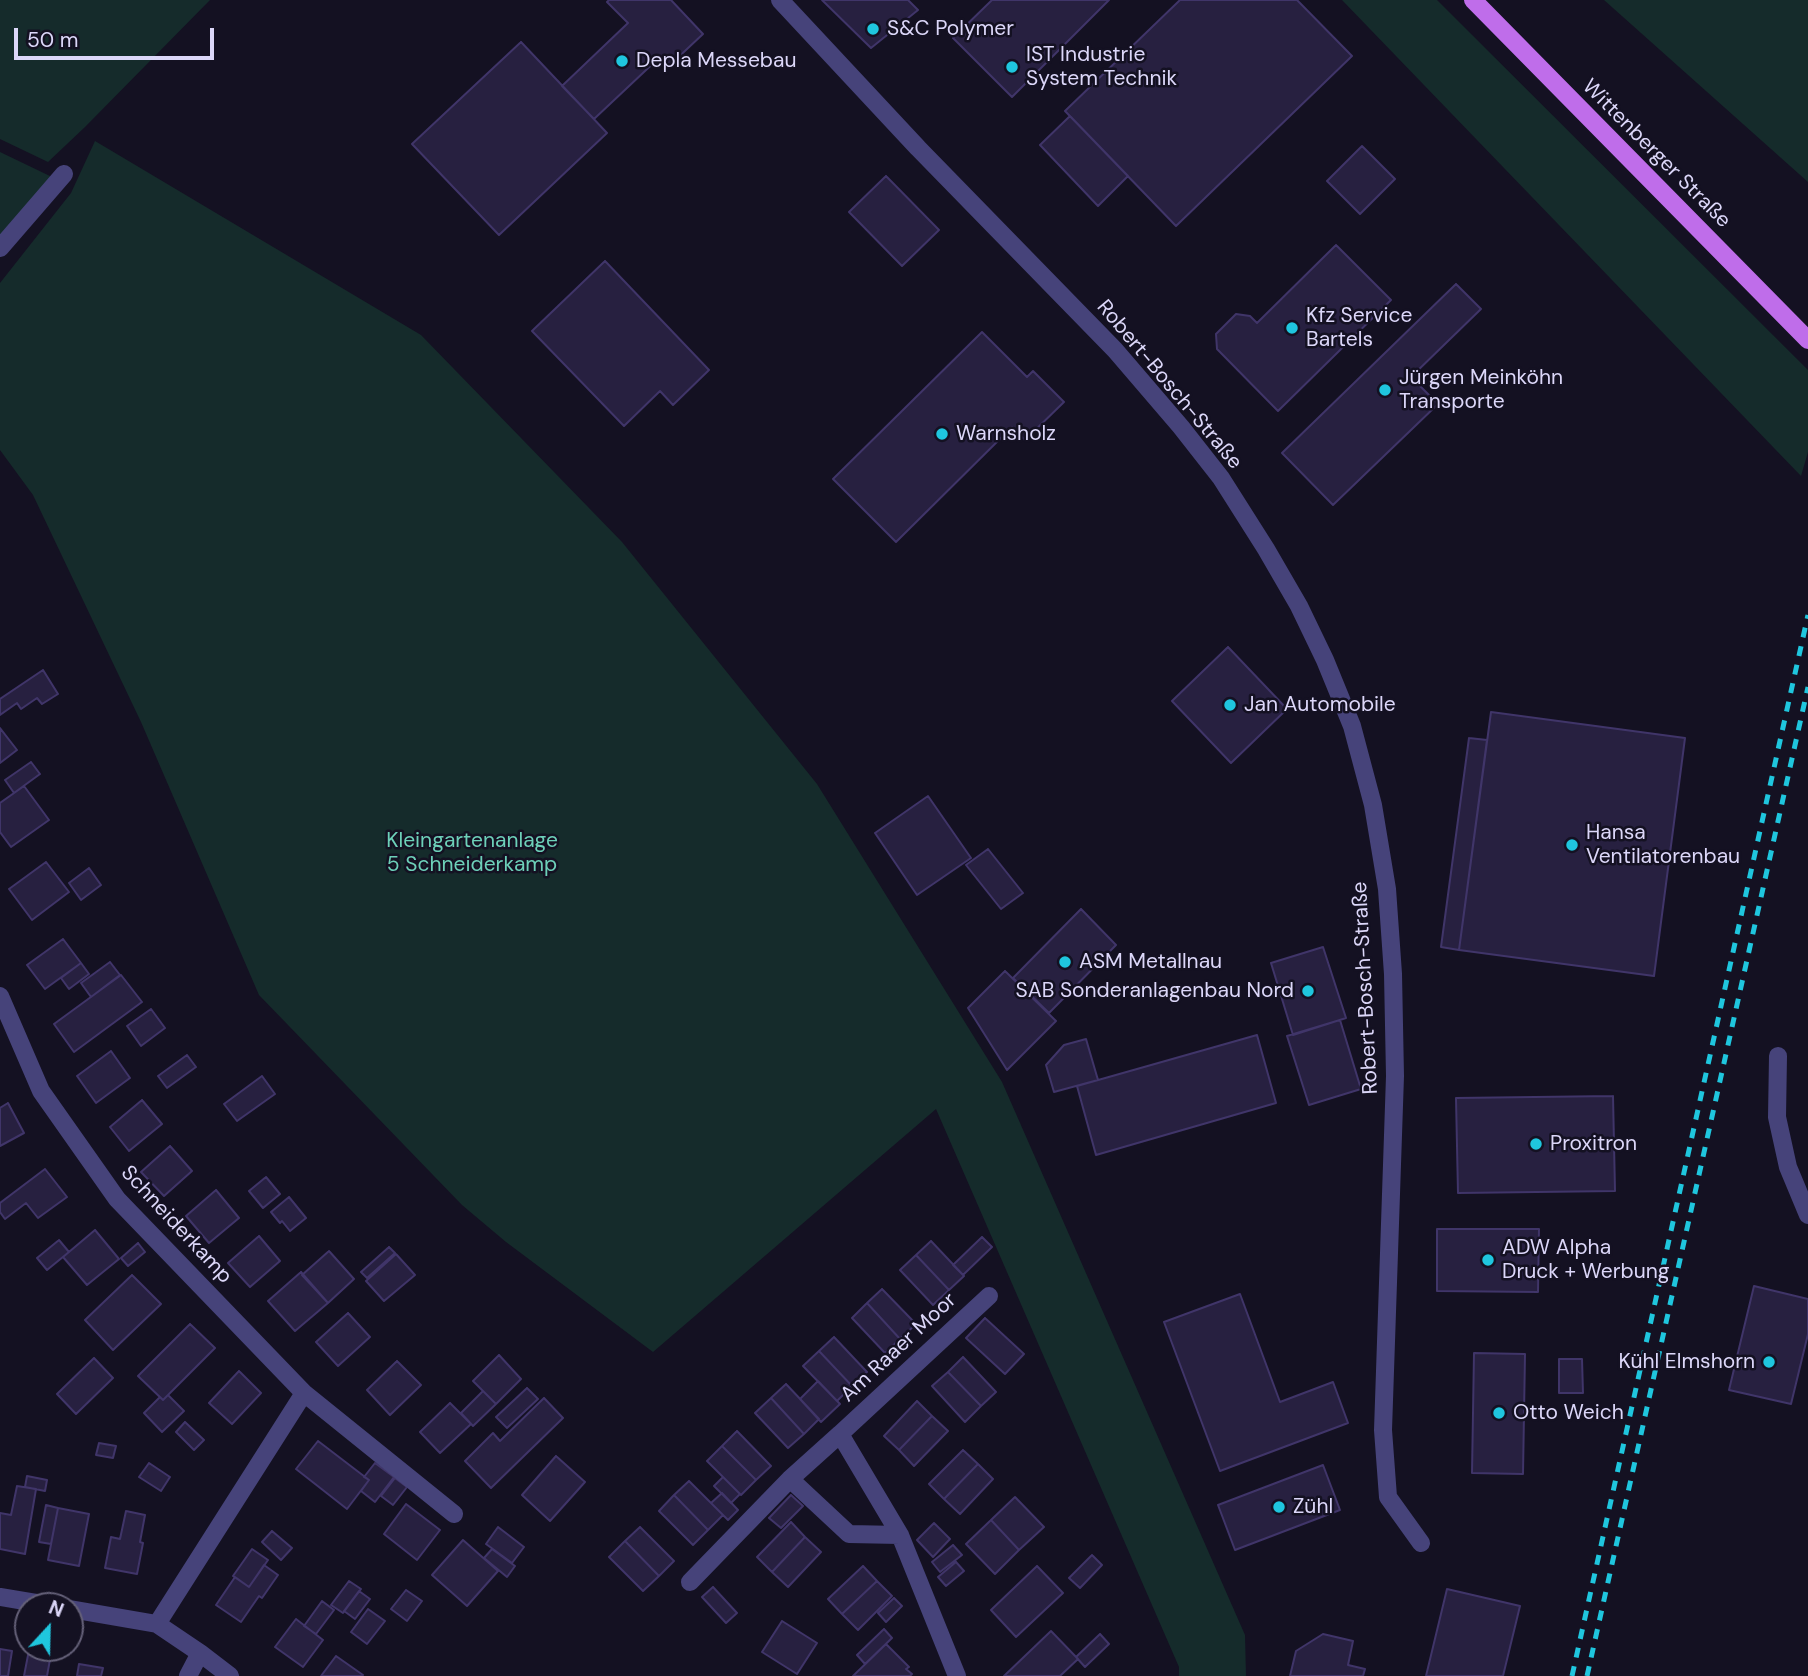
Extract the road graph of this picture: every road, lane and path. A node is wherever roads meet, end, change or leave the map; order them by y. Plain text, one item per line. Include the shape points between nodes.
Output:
1 (779, 0) edge
2 (1473, 0) edge
3 (64, 174) dead end
4 (0, 248) edge
5 (1808, 341) edge
6 (0, 996) edge
7 (1778, 1056) dead end
8 (1808, 1215) edge
9 (989, 1296) dead end
10 (304, 1393) junction
11 (840, 1434) junction
12 (790, 1479) junction
13 (454, 1514) dead end
14 (900, 1535) junction
15 (1422, 1543) dead end
16 (690, 1582) dead end
17 (84, 1611) edge
18 (157, 1624) junction
19 (200, 1653) junction
20 (188, 1676) edge
21 (230, 1676) edge
22 (957, 1676) edge

1 - 15 street, Robert-Bosch-Straße via 1115,350 1181,427 1221,478 1266,549 1325,660 1355,738 1373,805 1387,890 1395,1076 1383,1430 1388,1497
2 - 5 main road, Wittenberger Straße
3 - 4 street
6 - 10 street, Schneiderkamp via 41,1091 117,1199
7 - 8 street via 1777,1117 1788,1167
9 - 11 street, Am Raaer Moor
10 - 13 street, Schneiderkamp
10 - 18 street
11 - 12 street, Am Raaer Moor
11 - 14 street, Am Raaer Moor
12 - 14 street via 849,1534
12 - 16 street, Am Raaer Moor
14 - 22 street, Am Raaer Moor
17 - 18 street
18 - 19 street
19 - 20 street
19 - 21 street

